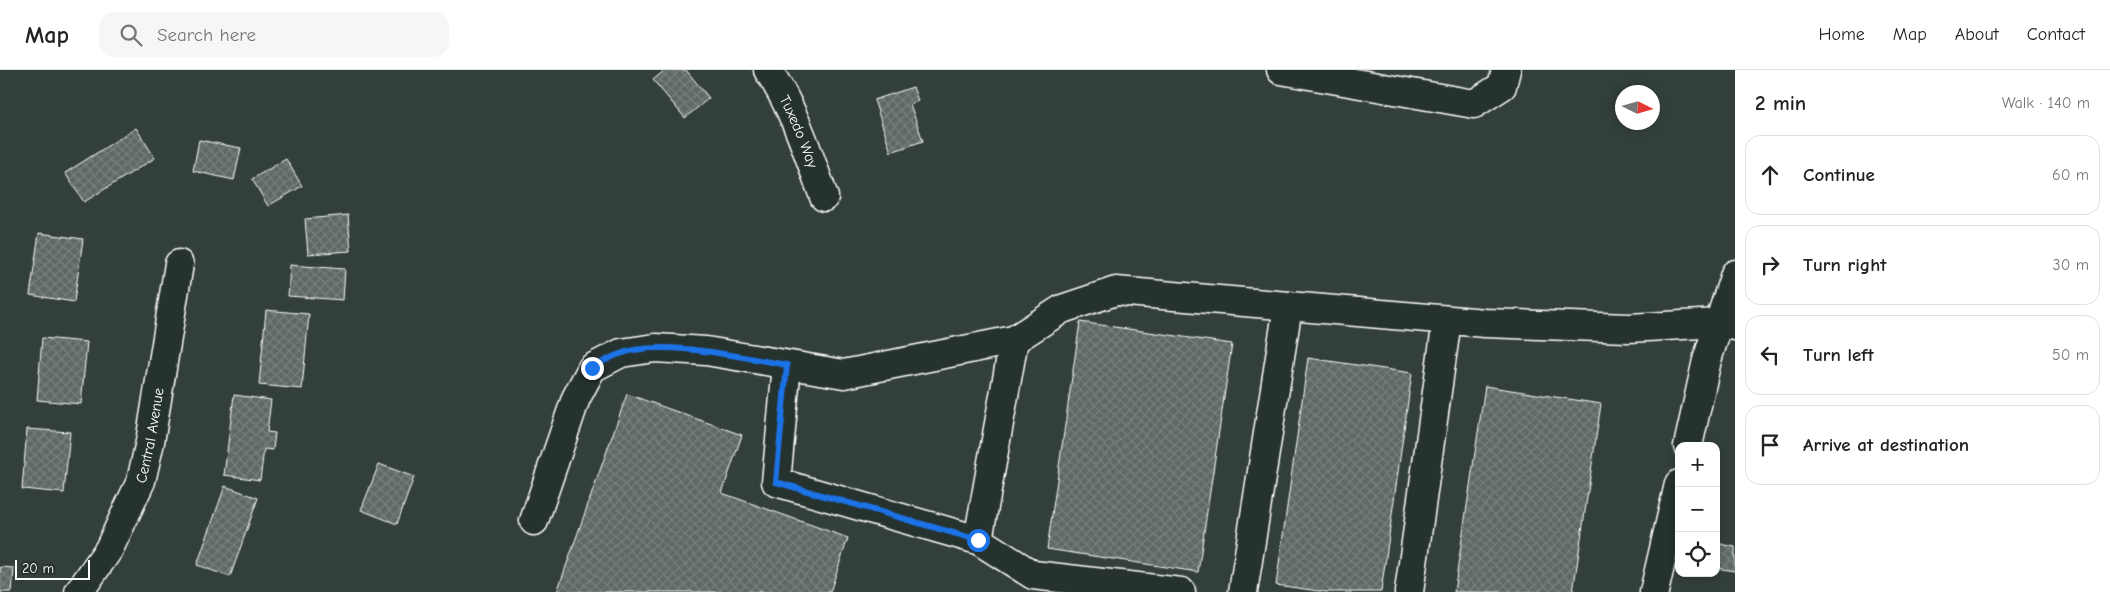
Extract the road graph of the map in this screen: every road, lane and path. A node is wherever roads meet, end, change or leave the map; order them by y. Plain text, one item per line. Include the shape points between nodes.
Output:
1 (768, 70) edge
2 (1280, 70) edge
3 (1506, 70) edge
4 (824, 197) dead end
5 (179, 264) dead end
6 (1735, 274) edge
7 (1288, 306) junction
8 (1446, 320) junction
9 (1727, 324) edge
10 (1014, 340) junction
11 (787, 365) junction
12 (1689, 442) edge
13 (1678, 487) edge
14 (534, 521) dead end
15 (978, 540) junction
16 (79, 592) edge
17 (1181, 592) edge
18 (1243, 592) edge
19 (1409, 592) edge
20 (1654, 592) edge

1 - 4 street, Tuxedo Way via 797,123
2 - 3 street via 1474,104 1502,86
5 - 16 street, Central Avenue via 141,481 109,549
6 - 9 street
7 - 8 street
7 - 10 street via 1116,291 1062,309
7 - 18 street
8 - 9 street via 1629,328
8 - 19 street
9 - 12 street via 1707,360
10 - 11 street via 844,374
10 - 15 street
11 - 14 street via 706,352 654,348 621,353 592,368 576,398
11 - 15 street via 776,482
13 - 20 street
15 - 17 street via 1033,576

